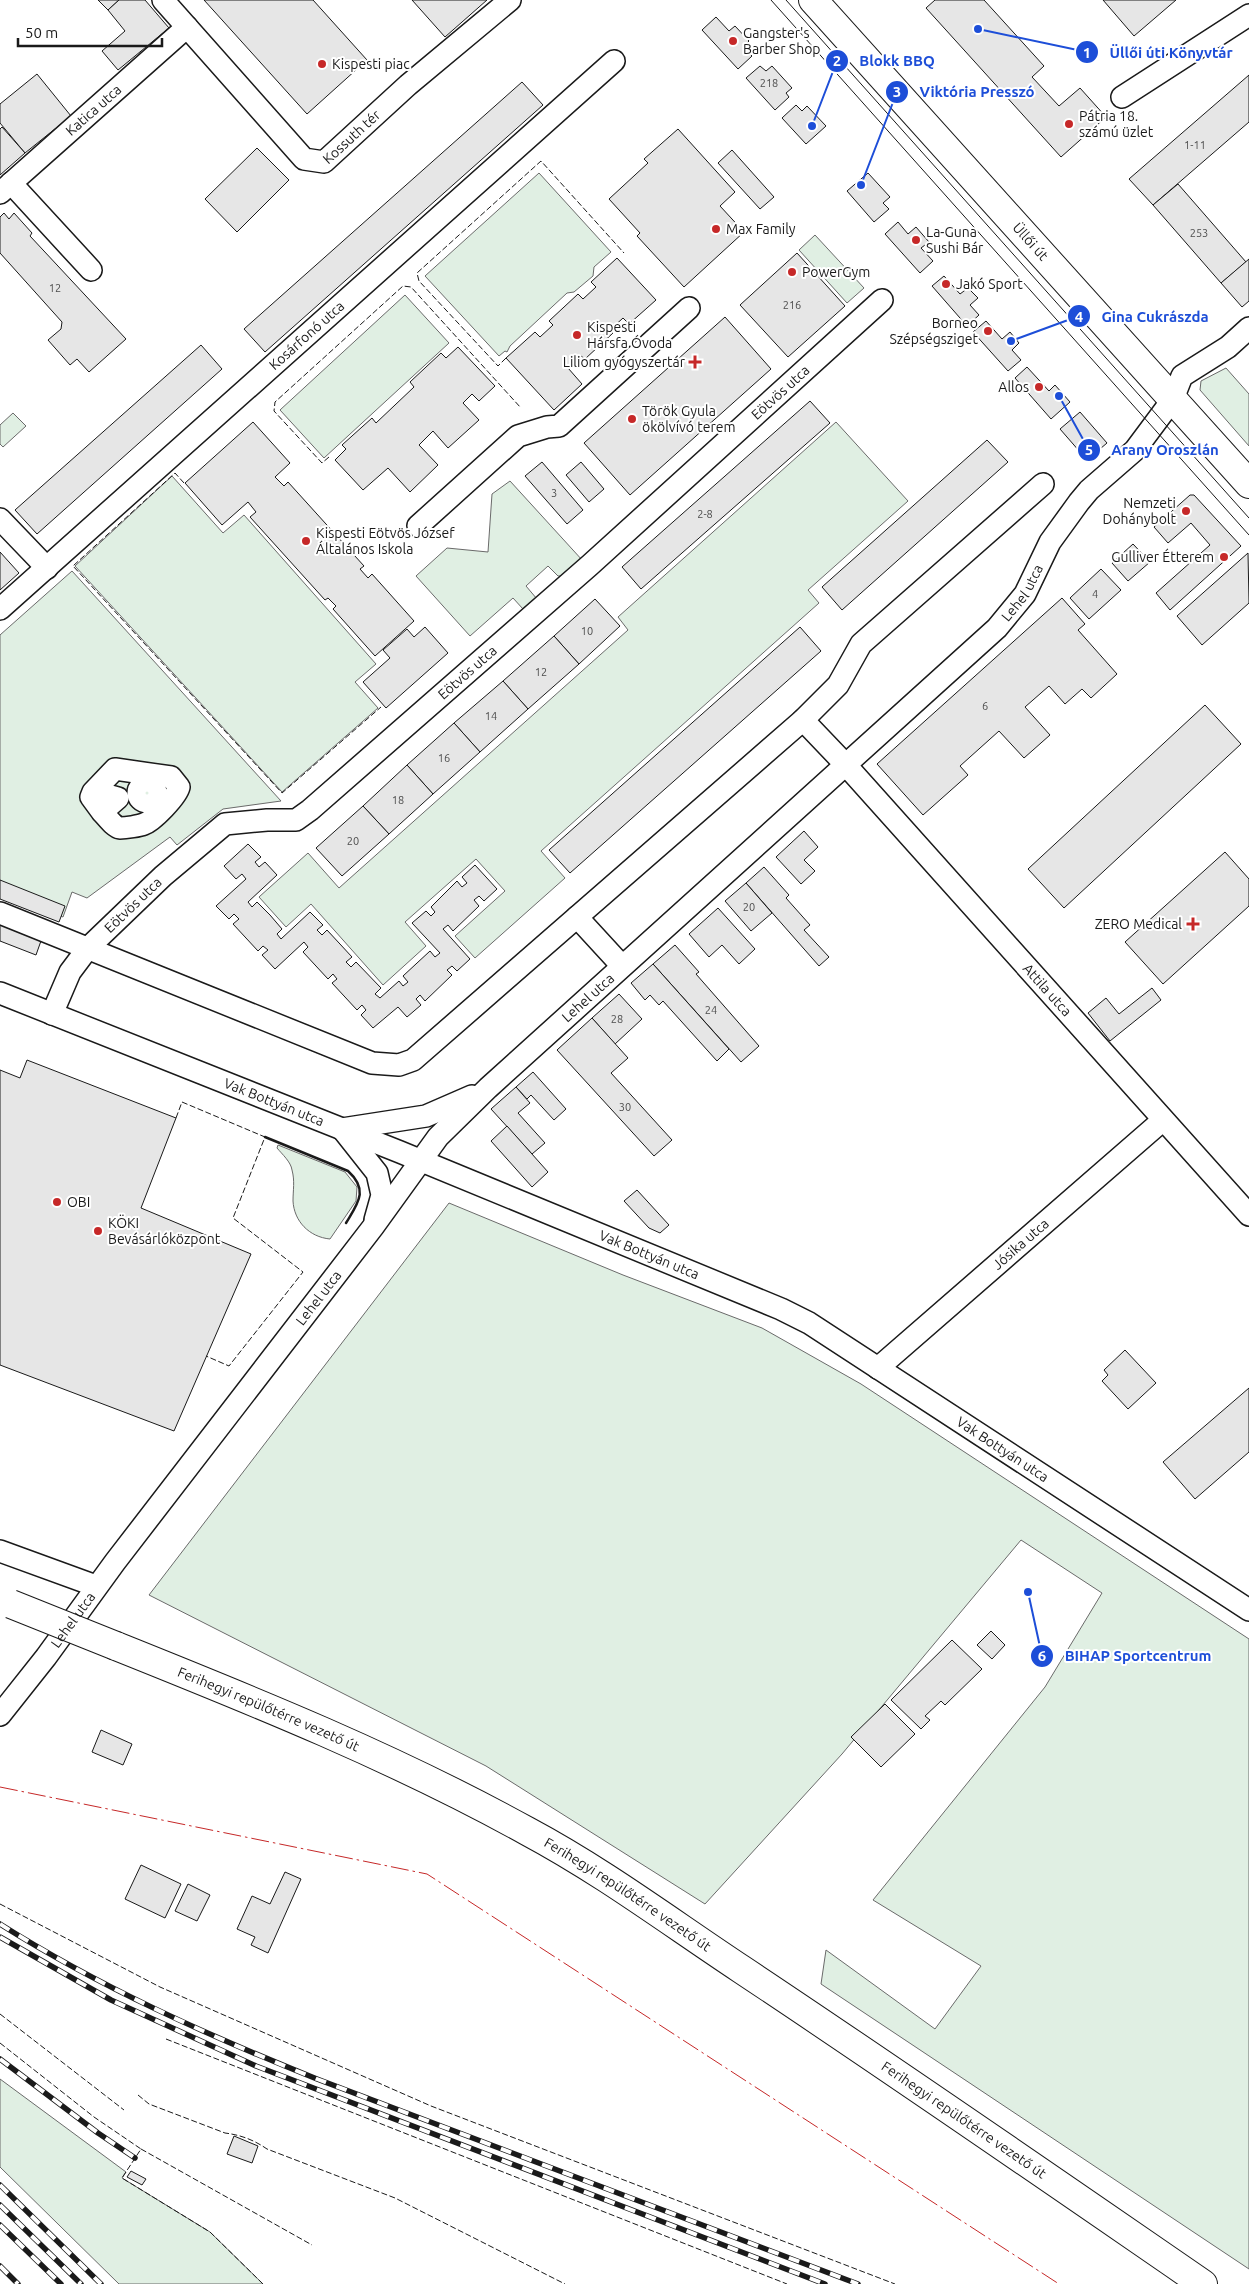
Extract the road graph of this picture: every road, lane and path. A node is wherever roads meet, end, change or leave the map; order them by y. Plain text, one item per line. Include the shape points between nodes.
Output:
1 (163, 0) edge
2 (510, 0) edge
3 (812, 0) edge
4 (1249, 15) edge
5 (186, 27) junction
6 (614, 61) dead end
7 (1122, 97) dead end
8 (6, 188) edge
9 (91, 270) dead end
10 (882, 300) dead end
11 (689, 308) dead end
12 (1249, 328) edge
13 (1173, 399) junction
14 (1043, 484) dead end
15 (1249, 484) edge
16 (0, 519) edge
17 (418, 526) dead end
18 (46, 568) junction
19 (0, 609) edge
20 (803, 720) junction
21 (845, 764) junction
22 (97, 788) junction
23 (136, 789) junction
24 (102, 812) junction
25 (0, 912) edge
26 (577, 917) junction
27 (88, 948) junction
28 (622, 966) junction
29 (0, 993) edge
30 (52, 1014) junction
31 (488, 1088) junction
32 (1163, 1120) junction
33 (342, 1129) junction
34 (422, 1161) junction
35 (1249, 1215) edge
36 (374, 1227) junction
37 (878, 1368) junction
38 (0, 1550) edge
39 (96, 1586) junction
40 (5, 1602) edge
41 (1249, 1610) edge
42 (0, 1715) edge
43 (1203, 2284) edge

1 - 5 street, Kossuth tér
2 - 5 street, Kossuth tér via 324,162 304,159
3 - 13 main road, Üllői út
4 - 7 street
5 - 8 street, Katica utca
6 - 18 street, Kosárfonó utca
8 - 9 street
10 - 27 street, Eötvös utca via 590,565 310,810 296,820 225,824 163,876
11 - 17 street via 559,426 518,436
12 - 13 street, Lehel utca via 1228,347 1182,376
13 - 15 main road, Üllői út
13 - 21 street, Lehel utca via 1135,450 1079,502 1050,542 1025,594 997,628
14 - 20 street via 861,644 838,685
16 - 18 street
18 - 19 street, Kosárfonó utca
20 - 21 street
20 - 26 street
21 - 28 street, Lehel utca
21 - 32 street, Attila utca
22 - 23 street via 104,794
22 - 23 street via 114,769 125,770
22 - 24 street via 91,797
23 - 24 street
23 - 24 street via 171,777 179,787 172,800 145,824 120,828
25 - 27 street
26 - 27 street via 428,1048 413,1060 399,1065 372,1062
26 - 28 street, Lehel utca
27 - 30 street, Eötvös utca via 70,972
28 - 31 street, Lehel utca
29 - 30 street, Vak Bottyán utca
30 - 33 street, Vak Bottyán utca
31 - 33 street via 426,1116
31 - 34 street, Lehel utca via 438,1137
32 - 35 street, Attila utca
32 - 37 street, Jósika utca
33 - 34 street, Vak Bottyán utca
33 - 36 street via 378,1179 382,1195
34 - 36 street, Lehel utca
34 - 37 street, Vak Bottyán utca via 781,1309 809,1323
36 - 39 street, Lehel utca
37 - 41 street, Vak Bottyán utca
38 - 39 street
39 - 42 street, Lehel utca
40 - 43 main road, Ferihegyi repülőtérre vezető út, bridge via 257,1702 411,1770 530,1832 602,1875 892,2069

